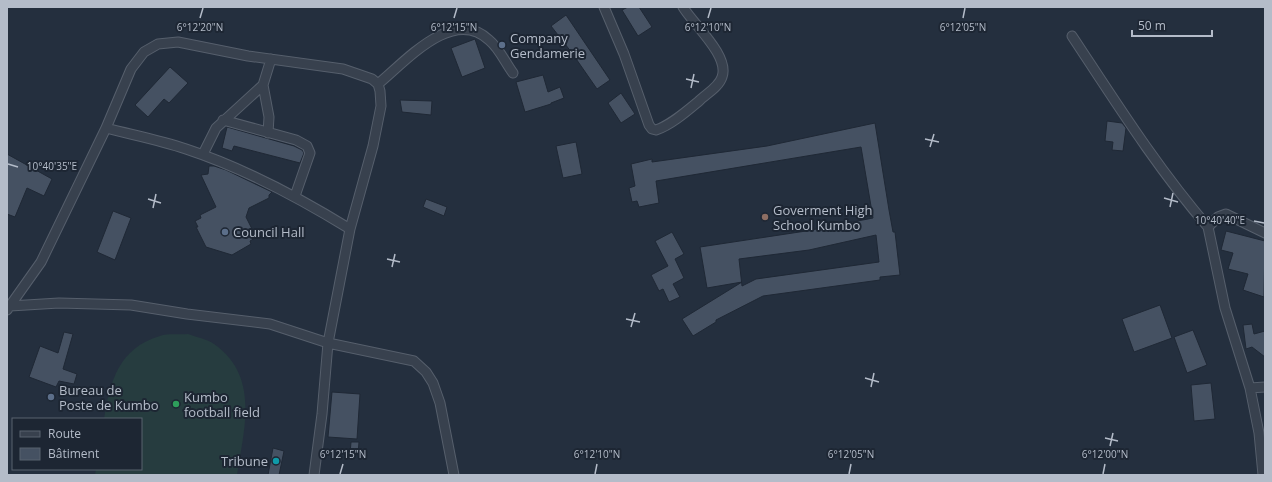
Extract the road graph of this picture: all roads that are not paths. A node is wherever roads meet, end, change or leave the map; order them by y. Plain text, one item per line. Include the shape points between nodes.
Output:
1 (604, 7) edge
2 (682, 7) edge
3 (1072, 36) dead end
4 (271, 59) junction
5 (513, 73) dead end
6 (378, 84) junction
7 (263, 85) junction
8 (223, 120) junction
9 (106, 128) junction
10 (268, 133) junction
11 (203, 154) junction
12 (295, 196) junction
13 (1208, 227) junction
14 (350, 228) junction
15 (1265, 233) edge
16 (8, 308) edge
17 (328, 342) junction
18 (1265, 387) edge
19 (1250, 388) junction
20 (314, 475) edge
21 (454, 475) edge
22 (1263, 475) edge

1 - 2 street via 624,54 649,126 656,130 690,108 717,86 722,77 723,67 719,55
3 - 13 street via 1183,199
4 - 6 street via 343,69 364,75
4 - 7 street
4 - 9 street via 178,42 158,44 144,52 131,69
5 - 6 street via 490,40 472,30 462,29 441,34 430,40
6 - 14 street via 381,106 373,146
7 - 8 street
7 - 10 street via 269,117
8 - 10 street
8 - 11 street
9 - 11 street
9 - 16 street via 41,262
10 - 12 street via 296,140 307,146 310,153
11 - 12 street
12 - 14 street
13 - 15 street via 1218,217 1226,214
13 - 19 street via 1225,308
14 - 17 street
16 - 17 street via 84,302 131,305 270,324
17 - 20 street
17 - 21 street via 404,358 426,372 440,402
18 - 19 street
19 - 22 street via 1259,433

